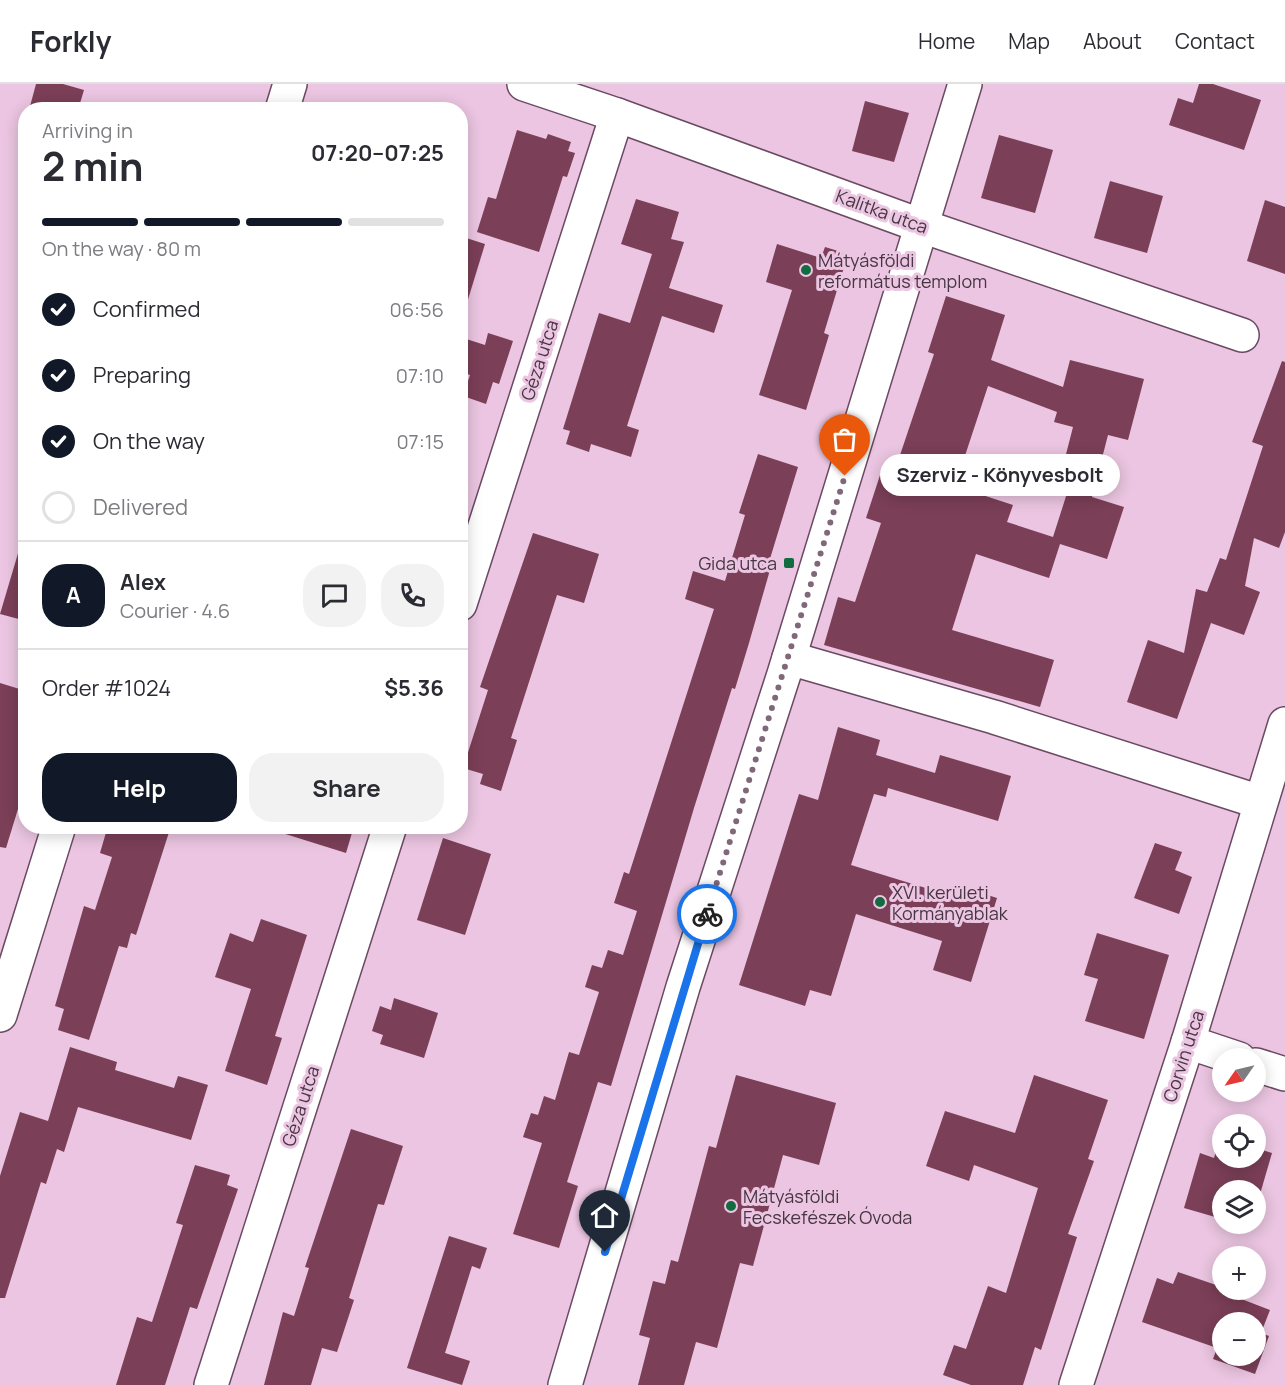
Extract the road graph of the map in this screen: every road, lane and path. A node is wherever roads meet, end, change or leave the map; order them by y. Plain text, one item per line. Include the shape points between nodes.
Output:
1 (290, 84) edge
2 (524, 84) edge
3 (965, 84) edge
4 (284, 102) edge
5 (617, 115) junction
6 (922, 226) junction
7 (1242, 335) dead end
8 (468, 579) edge
9 (789, 658) junction
10 (1285, 724) edge
11 (1260, 802) junction
12 (57, 834) edge
13 (387, 834) edge
14 (0, 1015) edge
15 (1188, 1042) junction
16 (1212, 1050) edge
17 (1266, 1068) edge
18 (1285, 1074) edge
19 (211, 1385) edge
20 (565, 1385) edge
21 (1076, 1385) edge

1 - 4 street
2 - 5 street, Kalitka utca
3 - 6 street
5 - 6 street, Kalitka utca
5 - 8 street, Géza utca
6 - 7 street, Kalitka utca
6 - 9 street
9 - 11 street via 994,717
9 - 20 street via 683,987
10 - 11 street, Corvin utca
11 - 15 street, Corvin utca
12 - 14 street
13 - 19 street, Géza utca
15 - 16 street
15 - 21 street, Corvin utca
17 - 18 street

